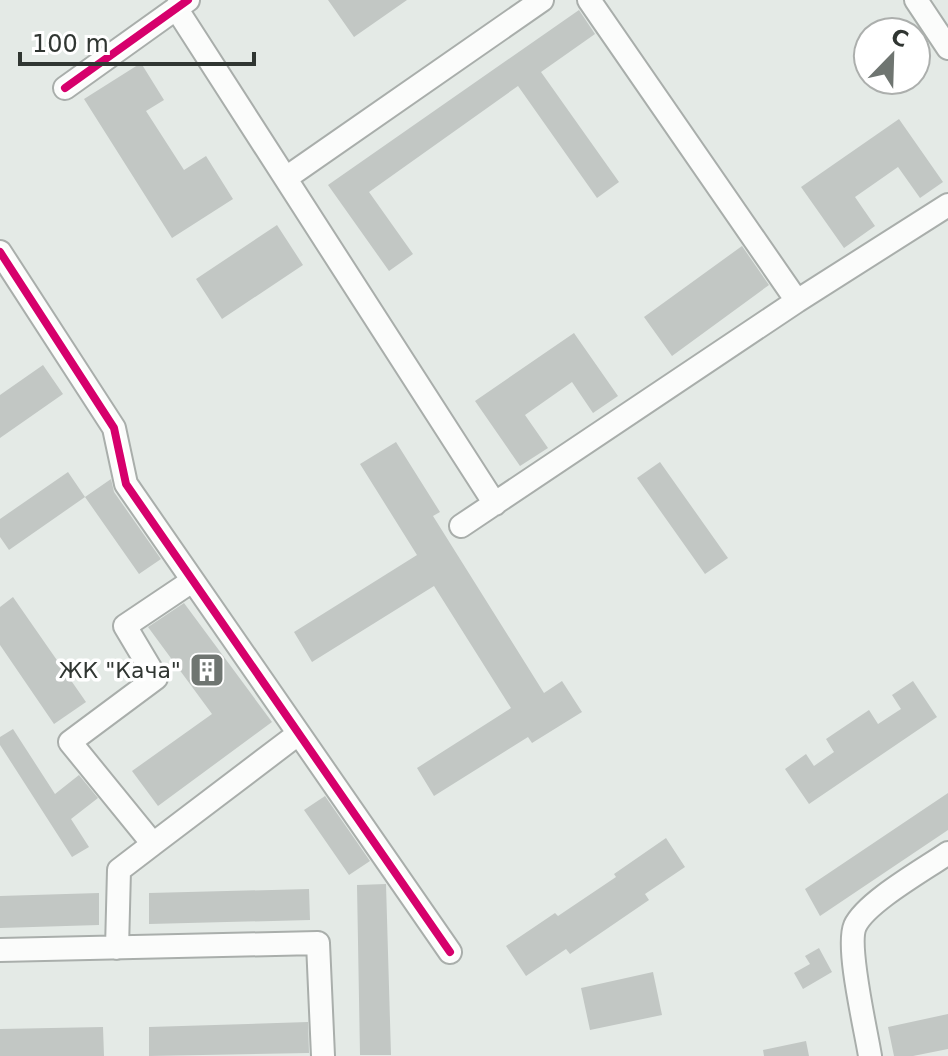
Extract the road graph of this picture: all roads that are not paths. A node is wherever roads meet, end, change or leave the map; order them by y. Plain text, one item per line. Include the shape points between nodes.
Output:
1 (542, 0) edge
2 (589, 0) edge
3 (916, 0) edge
4 (182, 4) edge
5 (948, 48) edge
6 (65, 88) dead end
7 (286, 178) junction
8 (948, 205) edge
9 (0, 252) edge
10 (797, 301) junction
11 (495, 504) junction
12 (461, 526) dead end
13 (192, 581) junction
14 (298, 734) junction
15 (153, 844) junction
16 (948, 853) edge
17 (117, 948) junction
18 (0, 950) edge
19 (450, 952) dead end
20 (323, 1056) edge
21 (870, 1056) edge

1 - 7 street
2 - 10 street
3 - 5 street
4 - 6 street
4 - 7 street
7 - 11 street
8 - 10 street
9 - 13 street via 114,428 126,484
10 - 11 street
11 - 12 street
13 - 14 street
13 - 15 street via 125,626 156,678 70,742
14 - 15 street
14 - 19 street
15 - 17 street via 119,870
16 - 21 street via 870,907 854,927 852,950
17 - 18 street
17 - 20 street via 318,943

